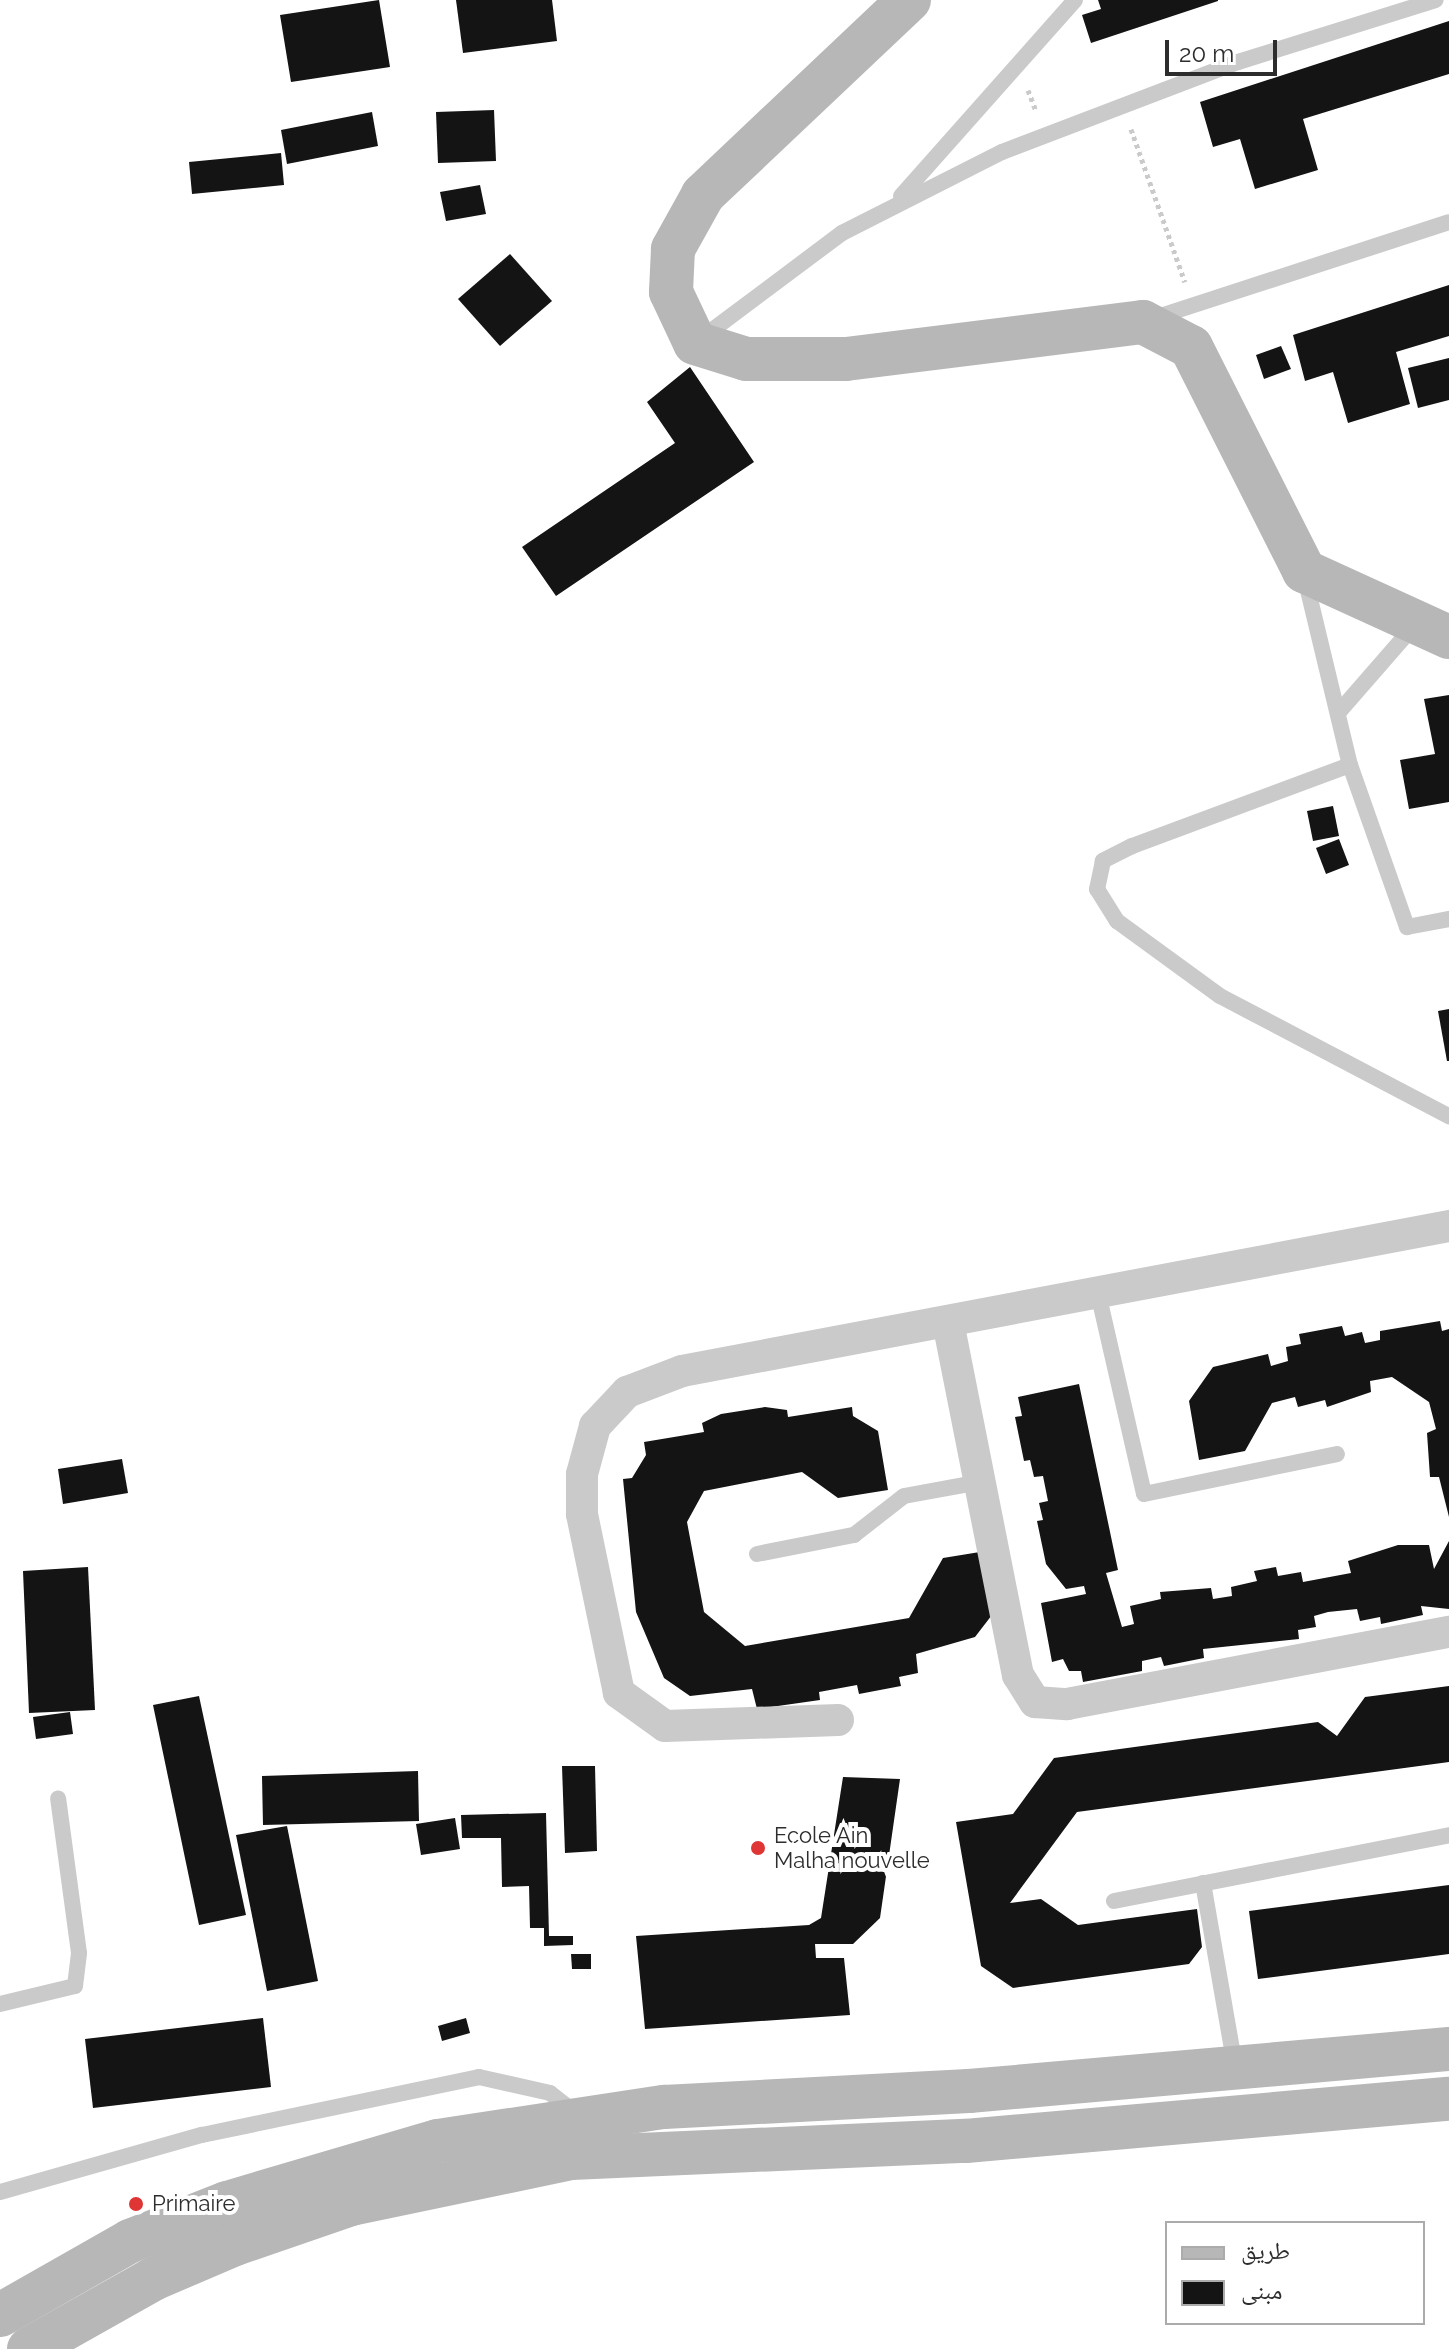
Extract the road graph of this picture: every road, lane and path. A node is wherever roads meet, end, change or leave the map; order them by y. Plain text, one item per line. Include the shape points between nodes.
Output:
1 (909, 0) edge
2 (1075, 0) edge
3 (1436, 0) edge
4 (1017, 59) junction
5 (1121, 104) junction
6 (1044, 134) junction
7 (897, 201) junction
8 (1449, 222) edge
9 (1193, 305) junction
10 (1143, 322) junction
11 (695, 343) junction
12 (1304, 571) junction
13 (1431, 631) edge
14 (1338, 713) junction
15 (1350, 765) junction
16 (1449, 919) edge
17 (1449, 1116) edge
18 (1449, 1226) edge
19 (1098, 1293) junction
20 (948, 1322) junction
21 (1337, 1454) dead end
22 (980, 1482) junction
23 (757, 1554) dead end
24 (1449, 1632) edge
25 (838, 1720) dead end
26 (58, 1798) dead end
27 (1449, 1835) edge
28 (1203, 1883) junction
29 (1114, 1901) dead end
30 (0, 2004) edge
31 (1449, 2049) edge
32 (1235, 2068) junction
33 (1449, 2099) edge
34 (583, 2118) junction
35 (0, 2192) edge
36 (0, 2315) edge
37 (29, 2349) edge

1 - 11 main road via 703,195 673,249 671,292
2 - 4 lane
3 - 5 lane
4 - 6 path
4 - 7 lane
5 - 6 lane
5 - 9 path
6 - 7 lane
7 - 11 lane via 793,267
8 - 9 lane
9 - 10 lane
10 - 11 main road via 846,359 746,359
10 - 12 main road via 1191,347
12 - 13 main road
12 - 14 lane
13 - 14 lane
14 - 15 lane
15 - 16 lane via 1407,927
15 - 17 lane via 1132,846 1103,861 1097,889 1117,921 1220,996
18 - 19 street
19 - 20 street
19 - 21 lane via 1144,1494
20 - 22 street
20 - 25 street via 682,1371 627,1392 595,1426 582,1514 619,1693 665,1726
22 - 23 lane via 904,1496 854,1535
22 - 24 street via 1018,1675 1035,1702 1067,1704
26 - 30 lane via 79,1953 75,1986
27 - 28 lane
28 - 29 lane
28 - 32 lane
31 - 32 main road
32 - 34 main road
33 - 37 main road via 966,2141 557,2160 351,2204 235,2244 153,2279
34 - 35 lane via 550,2093 479,2077 202,2135
34 - 36 main road via 438,2141 227,2203 130,2241

